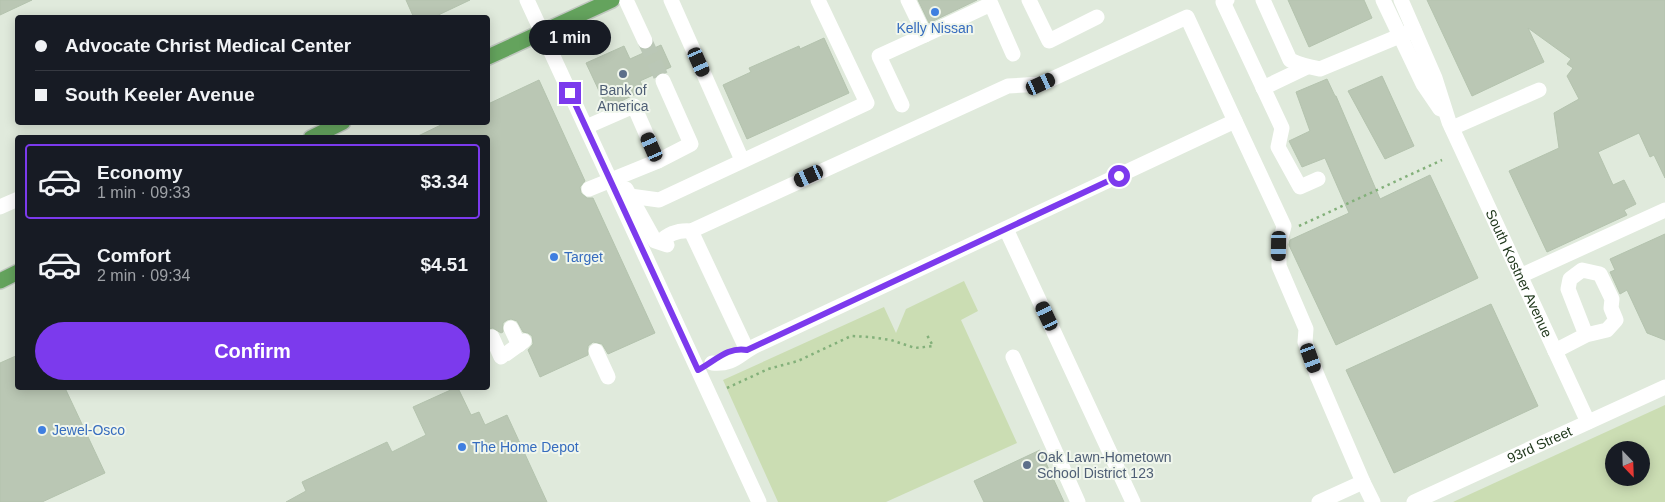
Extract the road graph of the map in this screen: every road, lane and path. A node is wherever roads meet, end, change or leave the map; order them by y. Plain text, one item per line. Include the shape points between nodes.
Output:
1 (528, 0) edge
2 (612, 0) edge
3 (626, 0) edge
4 (671, 0) edge
5 (818, 0) edge
6 (908, 0) edge
7 (1029, 0) edge
8 (1227, 0) edge
9 (1263, 0) edge
10 (1382, 0) edge
11 (1401, 0) edge
12 (1097, 17) dead end
13 (542, 32) junction
14 (1407, 33) junction
15 (925, 35) junction
16 (645, 41) tunnel mouth
17 (1013, 54) dead end
18 (490, 56) edge
19 (1290, 60) junction
20 (1330, 65) junction
21 (1307, 66) junction
22 (663, 81) tunnel mouth
23 (1263, 88) junction
24 (1539, 90) dead end
25 (902, 106) dead end
26 (1235, 121) junction
27 (337, 125) edge
28 (1451, 125) junction
29 (586, 127) junction
30 (317, 135) edge
31 (658, 160) junction
32 (742, 160) junction
33 (1442, 160) dead end
34 (1318, 179) dead end
35 (610, 180) junction
36 (589, 189) dead end
37 (630, 196) junction
38 (15, 200) edge
39 (0, 207) edge
40 (1665, 210) edge
41 (1299, 226) dead end
42 (1006, 229) junction
43 (691, 231) junction
44 (15, 272) edge
45 (15, 273) edge
46 (1520, 276) junction
47 (0, 277) edge
48 (0, 281) edge
49 (511, 328) dead end
50 (928, 335) dead end
51 (1586, 335) junction
52 (492, 337) dead end
53 (747, 350) junction
54 (1555, 350) junction
55 (596, 351) dead end
56 (1013, 357) dead end
57 (698, 370) junction
58 (608, 377) dead end
59 (1665, 387) edge
60 (727, 388) dead end
61 (1588, 422) junction
62 (1363, 482) junction
63 (758, 502) edge
64 (1078, 502) edge
65 (1133, 502) edge
66 (1319, 502) edge
67 (1373, 502) edge
68 (1414, 502) edge

1 - 13 street
2 - 13 main road
3 - 16 street
4 - 32 street
5 - 32 street via 867,102
6 - 15 street
7 - 12 street via 1049,41
8 - 23 street via 1223,2
9 - 19 street
10 - 14 street, South Kostner Avenue
11 - 14 street, South Kostner Avenue
13 - 18 main road
13 - 29 street
14 - 20 street
14 - 28 street, South Kostner Avenue via 1423,84
15 - 17 street via 991,4
15 - 25 street via 879,56
19 - 20 street via 1304,57
19 - 21 street
20 - 21 street via 1320,69
21 - 23 street
22 - 31 street via 692,144
23 - 34 street via 1282,128 1278,147 1300,188
24 - 28 street
26 - 42 street
26 - 43 street via 1187,17 1041,84 1008,86
26 - 62 street via 1284,226 1279,266 1306,330 1305,342 1317,375
27 - 30 main road
28 - 46 street, South Kostner Avenue
29 - 31 street via 634,106
29 - 35 street
31 - 35 street
32 - 37 street via 658,200
33 - 41 path
35 - 36 street
35 - 37 street via 626,188
35 - 57 street
37 - 43 street via 655,241 660,242 682,230
38 - 39 street
40 - 46 street
42 - 53 street
42 - 65 street
43 - 53 street
44 - 47 main road
45 - 48 main road
46 - 54 street, South Kostner Avenue
49 - 52 street via 522,343 504,355
50 - 60 path via 933,346 915,348 891,340 851,336
51 - 51 street via 1607,330 1616,320 1593,272 1582,270 1570,279 1568,289
51 - 54 street
53 - 57 street via 737,348
54 - 61 street, South Kostner Avenue
55 - 58 street
56 - 64 street
57 - 63 street
59 - 61 street, 93rd Street
61 - 68 street, 93rd Street
62 - 66 street
62 - 67 street

